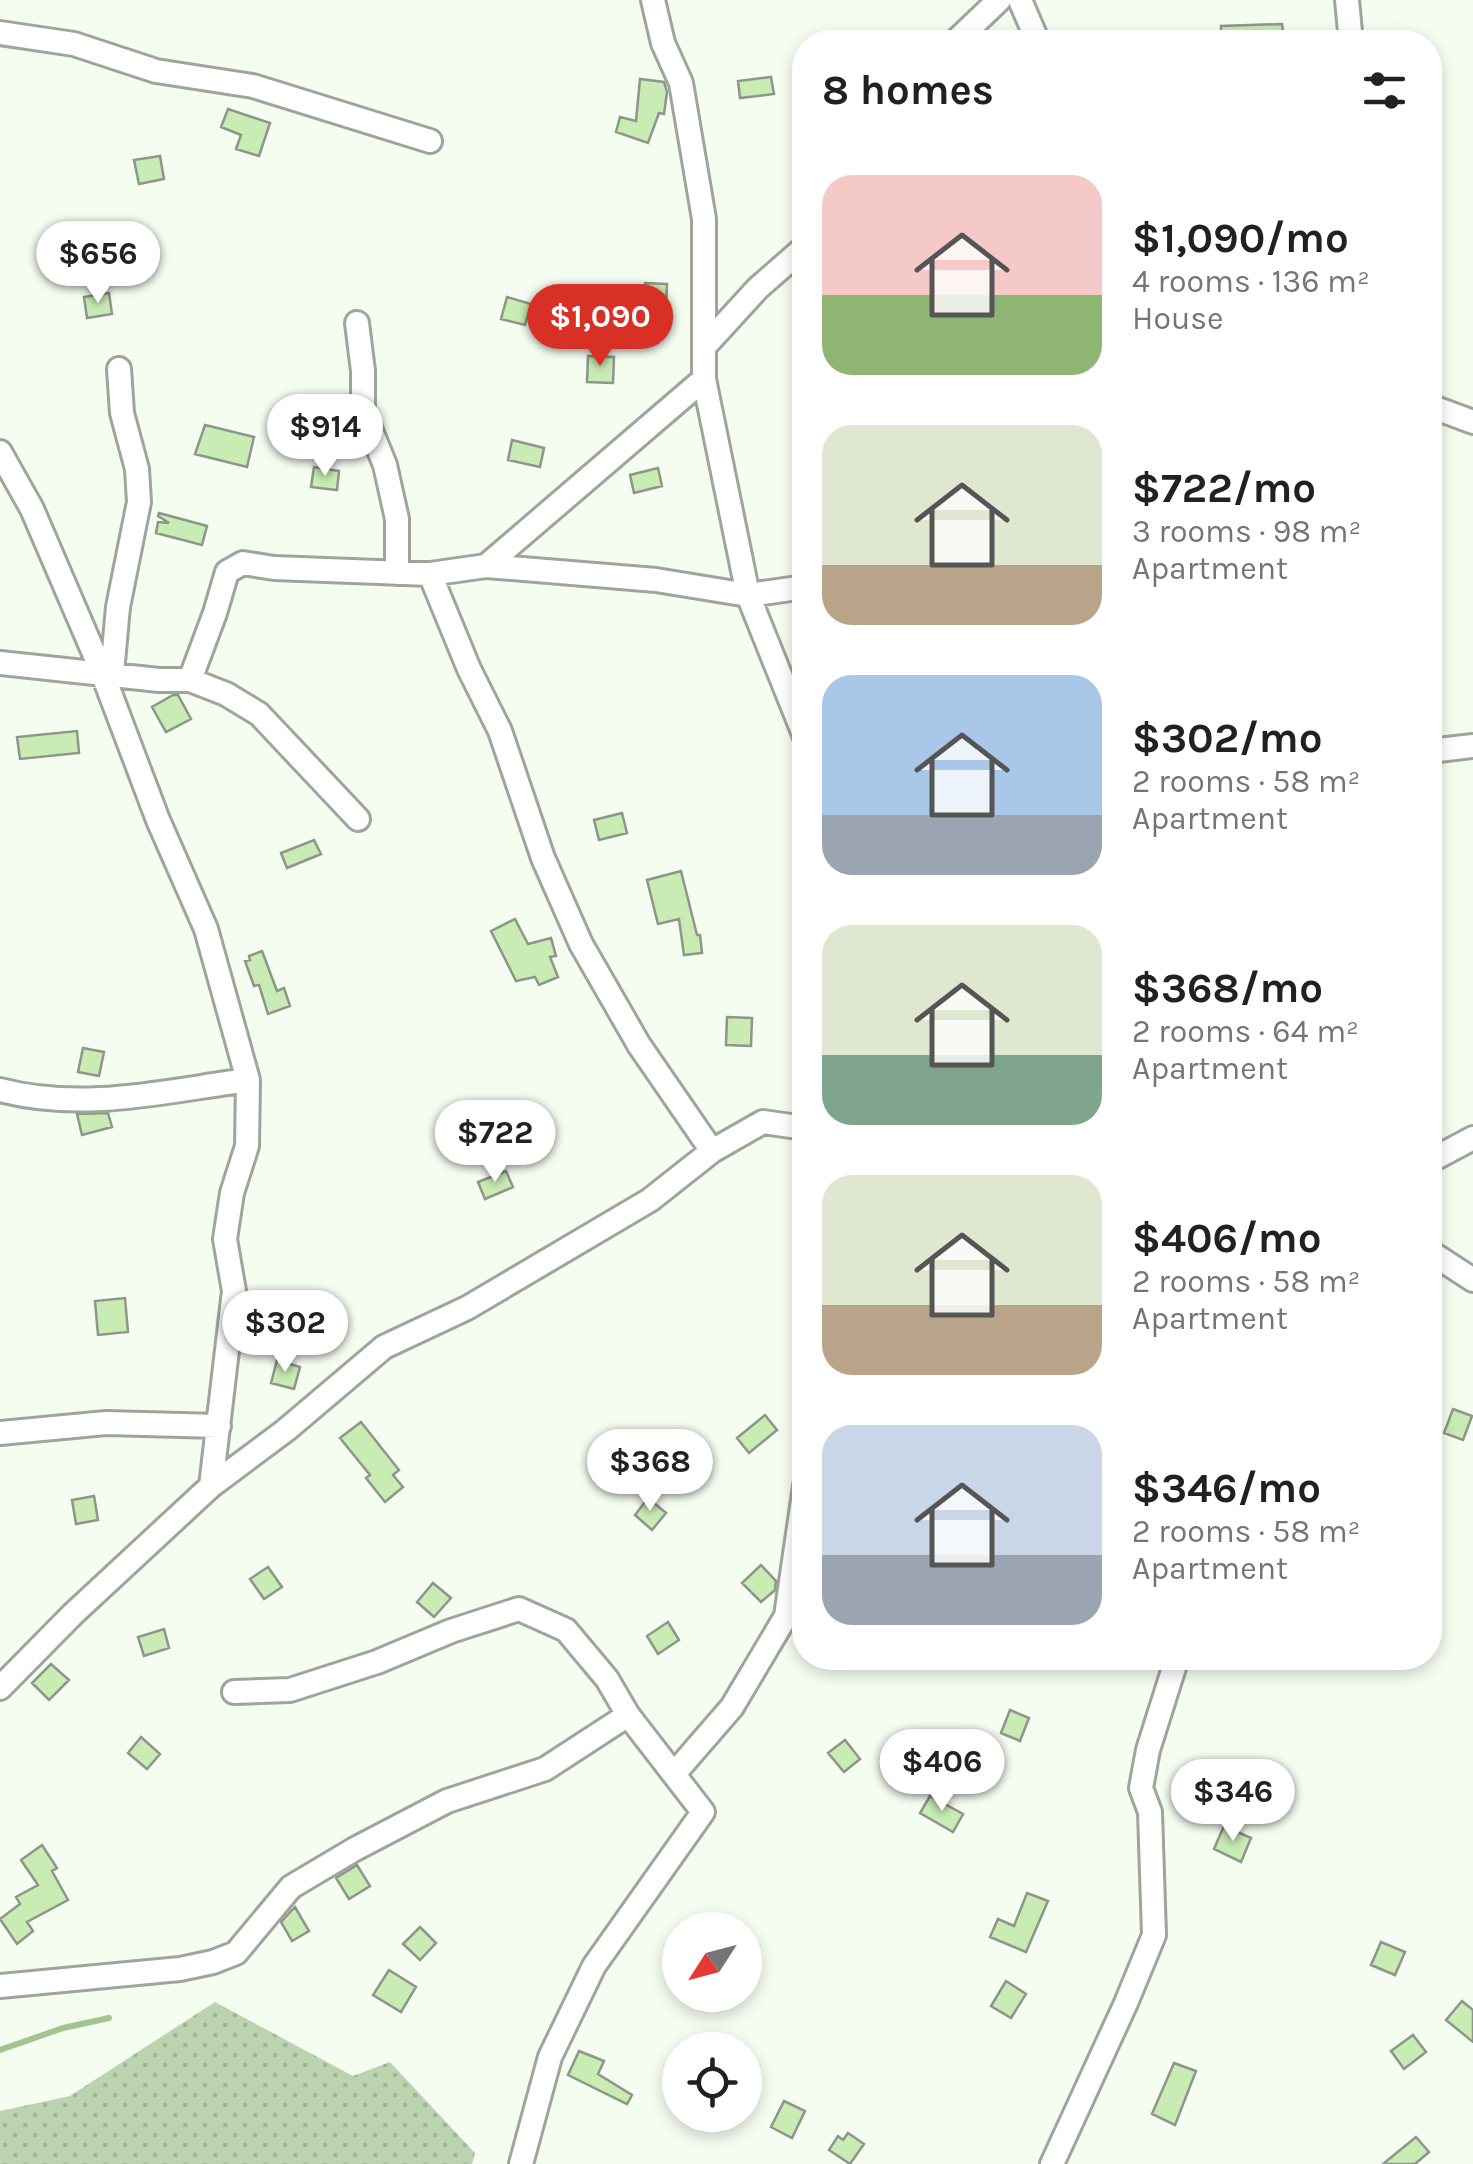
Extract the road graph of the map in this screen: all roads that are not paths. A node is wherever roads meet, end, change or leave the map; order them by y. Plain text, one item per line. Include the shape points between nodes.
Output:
1 (653, 0) edge
2 (999, 0) edge
3 (1020, 0) edge
4 (1347, 0) edge
5 (968, 30) edge
6 (1033, 30) edge
7 (1350, 30) edge
8 (0, 33) edge
9 (430, 140) dead end
10 (792, 259) edge
11 (356, 324) dead end
12 (704, 347) junction
13 (118, 369) dead end
14 (704, 379) junction
15 (1442, 410) edge
16 (1473, 422) edge
17 (0, 452) edge
18 (486, 566) junction
19 (397, 573) junction
20 (430, 574) junction
21 (792, 589) edge
22 (748, 594) junction
23 (0, 663) edge
24 (107, 672) junction
25 (190, 680) junction
26 (792, 704) edge
27 (1473, 746) edge
28 (1442, 750) edge
29 (358, 819) dead end
30 (248, 1080) junction
31 (0, 1090) edge
32 (792, 1126) edge
33 (1473, 1138) edge
34 (712, 1152) junction
35 (1442, 1155) edge
36 (1442, 1260) edge
37 (1473, 1280) edge
38 (220, 1426) junction
39 (0, 1433) edge
40 (211, 1486) junction
41 (792, 1574) edge
42 (1174, 1670) edge
43 (0, 1688) edge
44 (234, 1692) dead end
45 (628, 1714) junction
46 (674, 1774) junction
47 (0, 1986) edge
48 (521, 2164) edge
49 (1052, 2164) edge

1 - 12 street via 681,84 704,219
2 - 5 street
3 - 6 street
4 - 7 street
8 - 9 street via 74,44 156,71 253,86
10 - 12 street
11 - 19 street via 364,412 397,519
12 - 14 street
13 - 24 street via 139,502
14 - 18 street
14 - 22 street
15 - 16 street
17 - 24 street
18 - 20 street
18 - 22 street
19 - 20 street
19 - 25 street via 234,565
20 - 34 street via 500,731 581,944
21 - 22 street
22 - 26 street
23 - 24 street
24 - 25 street
24 - 30 street via 158,820 206,929
25 - 29 street via 258,714
27 - 28 street
30 - 31 street via 61,1102
30 - 38 street via 247,1146 225,1239 234,1291
32 - 34 street via 763,1122
33 - 35 street
34 - 40 street via 650,1200 467,1308 384,1347
36 - 37 street
38 - 39 street via 106,1423
38 - 40 street
40 - 43 street
41 - 46 street via 786,1616 732,1707
42 - 49 street via 1141,1788 1150,1812 1154,1935
44 - 45 street via 290,1690 519,1609 566,1630
45 - 46 street
45 - 47 street via 544,1769 446,1801 291,1887 224,1958 180,1969
46 - 48 street via 703,1812 594,1966 550,2057

